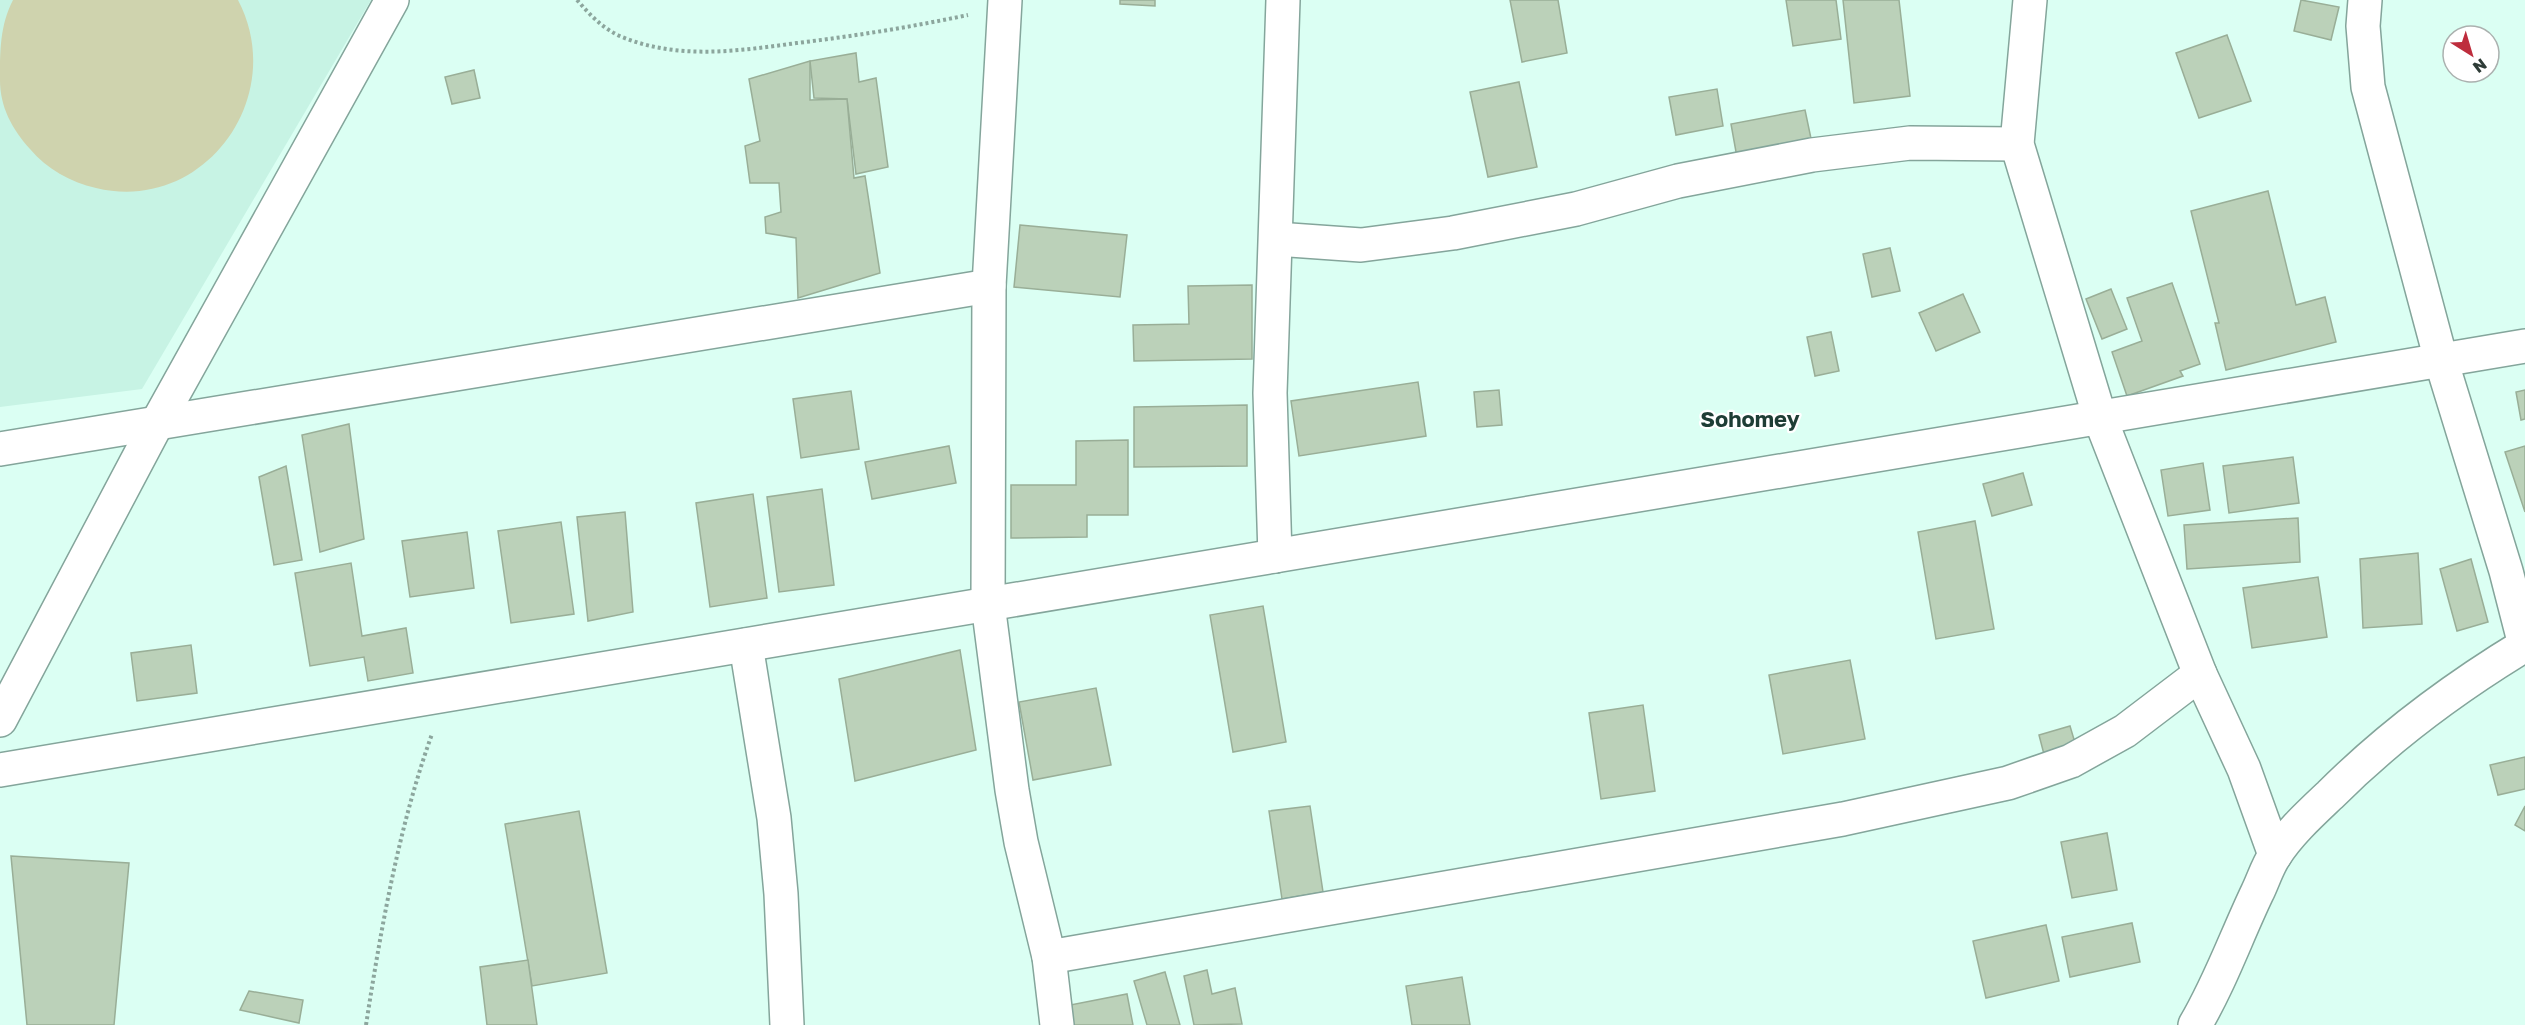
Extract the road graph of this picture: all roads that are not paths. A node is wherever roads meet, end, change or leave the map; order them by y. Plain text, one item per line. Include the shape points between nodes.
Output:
1 (392, 0) edge
2 (1283, 0) edge
3 (2030, 0) edge
4 (2365, 0) edge
5 (1005, 4) edge
6 (2017, 144) junction
7 (1276, 239) junction
8 (989, 286) junction
9 (2525, 346) edge
10 (2441, 360) junction
11 (2100, 418) junction
12 (156, 425) junction
13 (0, 448) edge
14 (1275, 556) junction
15 (988, 604) junction
16 (746, 645) junction
17 (2525, 645) edge
18 (2200, 674) junction
19 (0, 720) edge
20 (0, 770) edge
21 (2275, 855) junction
22 (1049, 957) junction
23 (787, 1025) edge
24 (1058, 1025) edge
25 (2196, 1025) edge

1 - 12 street
2 - 7 street
3 - 6 street
4 - 10 street via 2368,87
5 - 8 street
6 - 7 street via 1910,143 1812,155 1678,181 1576,209 1361,245
6 - 11 street
7 - 14 street via 1270,393
8 - 12 street
8 - 15 street
9 - 10 street
10 - 11 street
10 - 17 street
11 - 14 street
11 - 18 street
12 - 13 street
12 - 19 street
14 - 15 street
15 - 16 street
15 - 22 street via 1019,832
16 - 20 street
16 - 23 street via 774,818
17 - 21 street via 2464,682 2367,759 2310,814
18 - 21 street via 2244,769
18 - 22 street via 2126,731 2071,761 2008,783 1843,819
21 - 25 street
22 - 24 street

